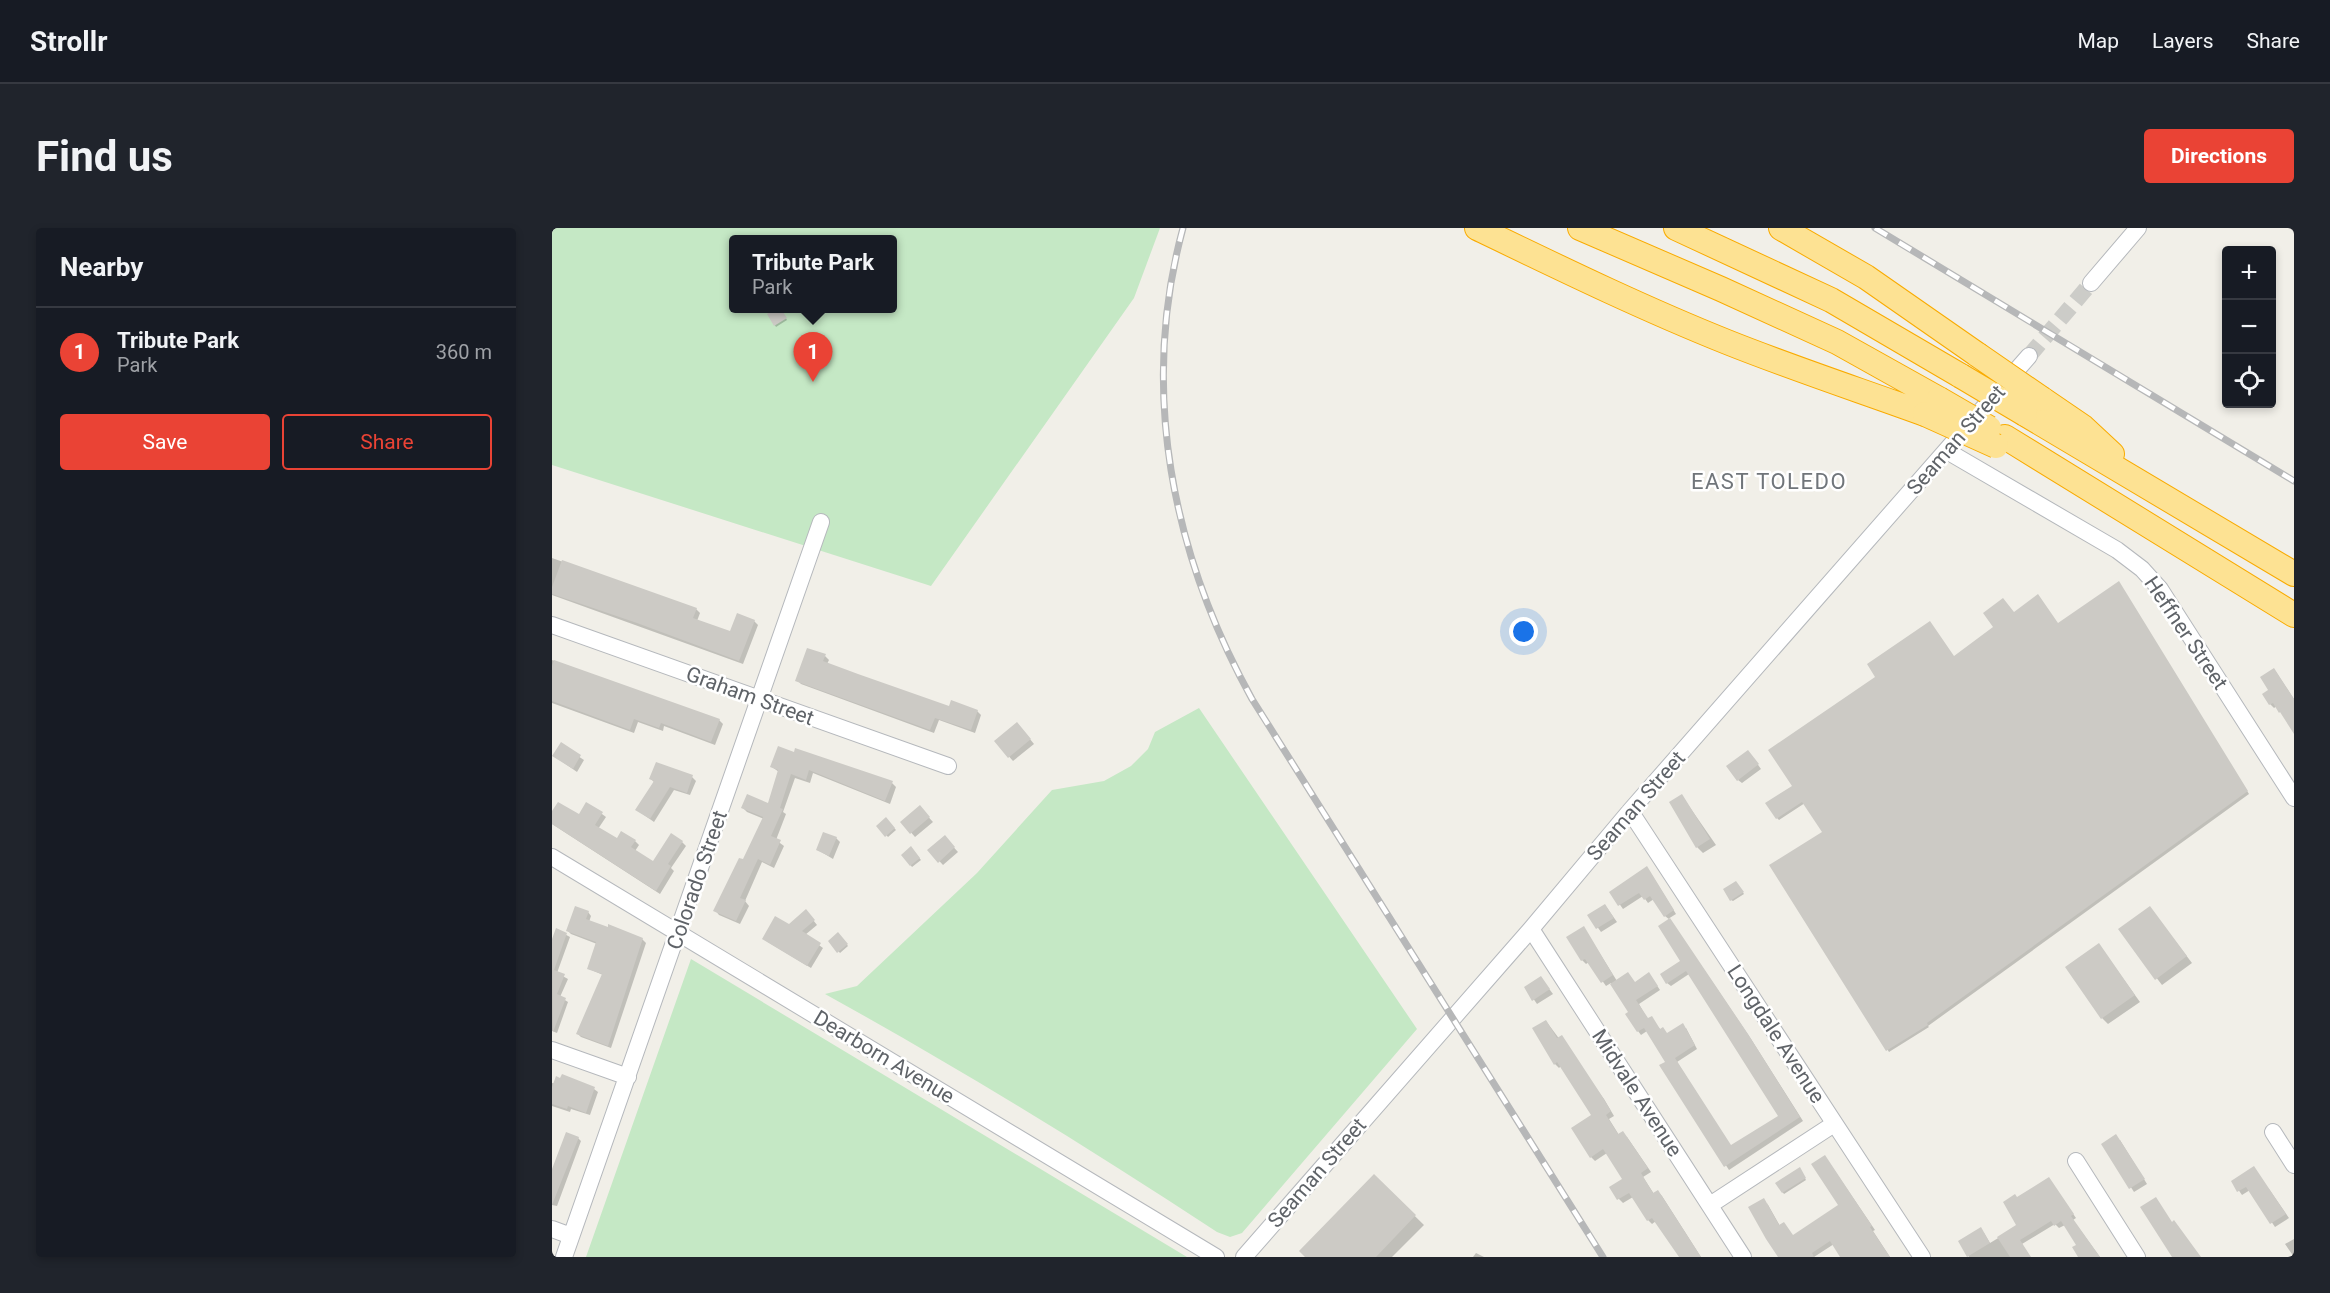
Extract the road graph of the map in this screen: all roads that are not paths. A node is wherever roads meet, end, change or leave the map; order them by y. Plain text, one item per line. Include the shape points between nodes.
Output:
1 (1477, 228) edge
2 (1580, 228) edge
3 (1676, 228) edge
4 (1781, 228) edge
5 (2138, 228) edge
6 (2091, 283) tunnel mouth
7 (2029, 356) tunnel mouth
8 (2033, 406) junction
9 (1932, 407) junction
10 (1947, 451) junction
11 (821, 522) dead end
12 (2294, 572) edge
13 (2294, 615) edge
14 (552, 625) edge
15 (761, 699) junction
16 (948, 766) dead end
17 (2294, 798) edge
18 (1630, 811) junction
19 (552, 857) edge
20 (1531, 928) junction
21 (679, 933) junction
22 (552, 1050) edge
23 (628, 1077) junction
24 (1834, 1124) junction
25 (2273, 1132) dead end
26 (2076, 1161) dead end
27 (2294, 1165) edge
28 (1710, 1205) junction
29 (552, 1229) edge
30 (572, 1236) junction
31 (564, 1257) edge
32 (1216, 1257) edge
33 (1244, 1257) edge
34 (1743, 1257) edge
35 (1922, 1257) edge
36 (2138, 1257) edge

1 - 9 highway via 1626,299 1764,356
2 - 9 highway via 1837,342
3 - 8 highway, bridge via 1831,300 1961,376
4 - 8 highway, bridge via 1866,277 1978,355
5 - 6 street
7 - 10 street, Seaman Street
8 - 12 highway via 2149,488
9 - 13 highway, bridge via 2005,442
10 - 17 street, Heffner Street via 2117,550 2142,569 2160,589
10 - 18 street, Seaman Street
11 - 15 street, Colorado Street
14 - 15 street, Graham Street
15 - 16 street, Graham Street
15 - 21 street, Colorado Street
18 - 20 street, Seaman Street
18 - 24 street, Longdale Avenue
19 - 21 street, Dearborn Avenue
20 - 28 street, Midvale Avenue
20 - 33 street, Seaman Street
21 - 23 street, Colorado Street
21 - 32 street, Dearborn Avenue
22 - 23 street
23 - 30 street, Colorado Street
24 - 28 street
24 - 35 street, Longdale Avenue
25 - 27 street
26 - 36 street
28 - 34 street, Midvale Avenue
29 - 30 street
30 - 31 street, Colorado Street

